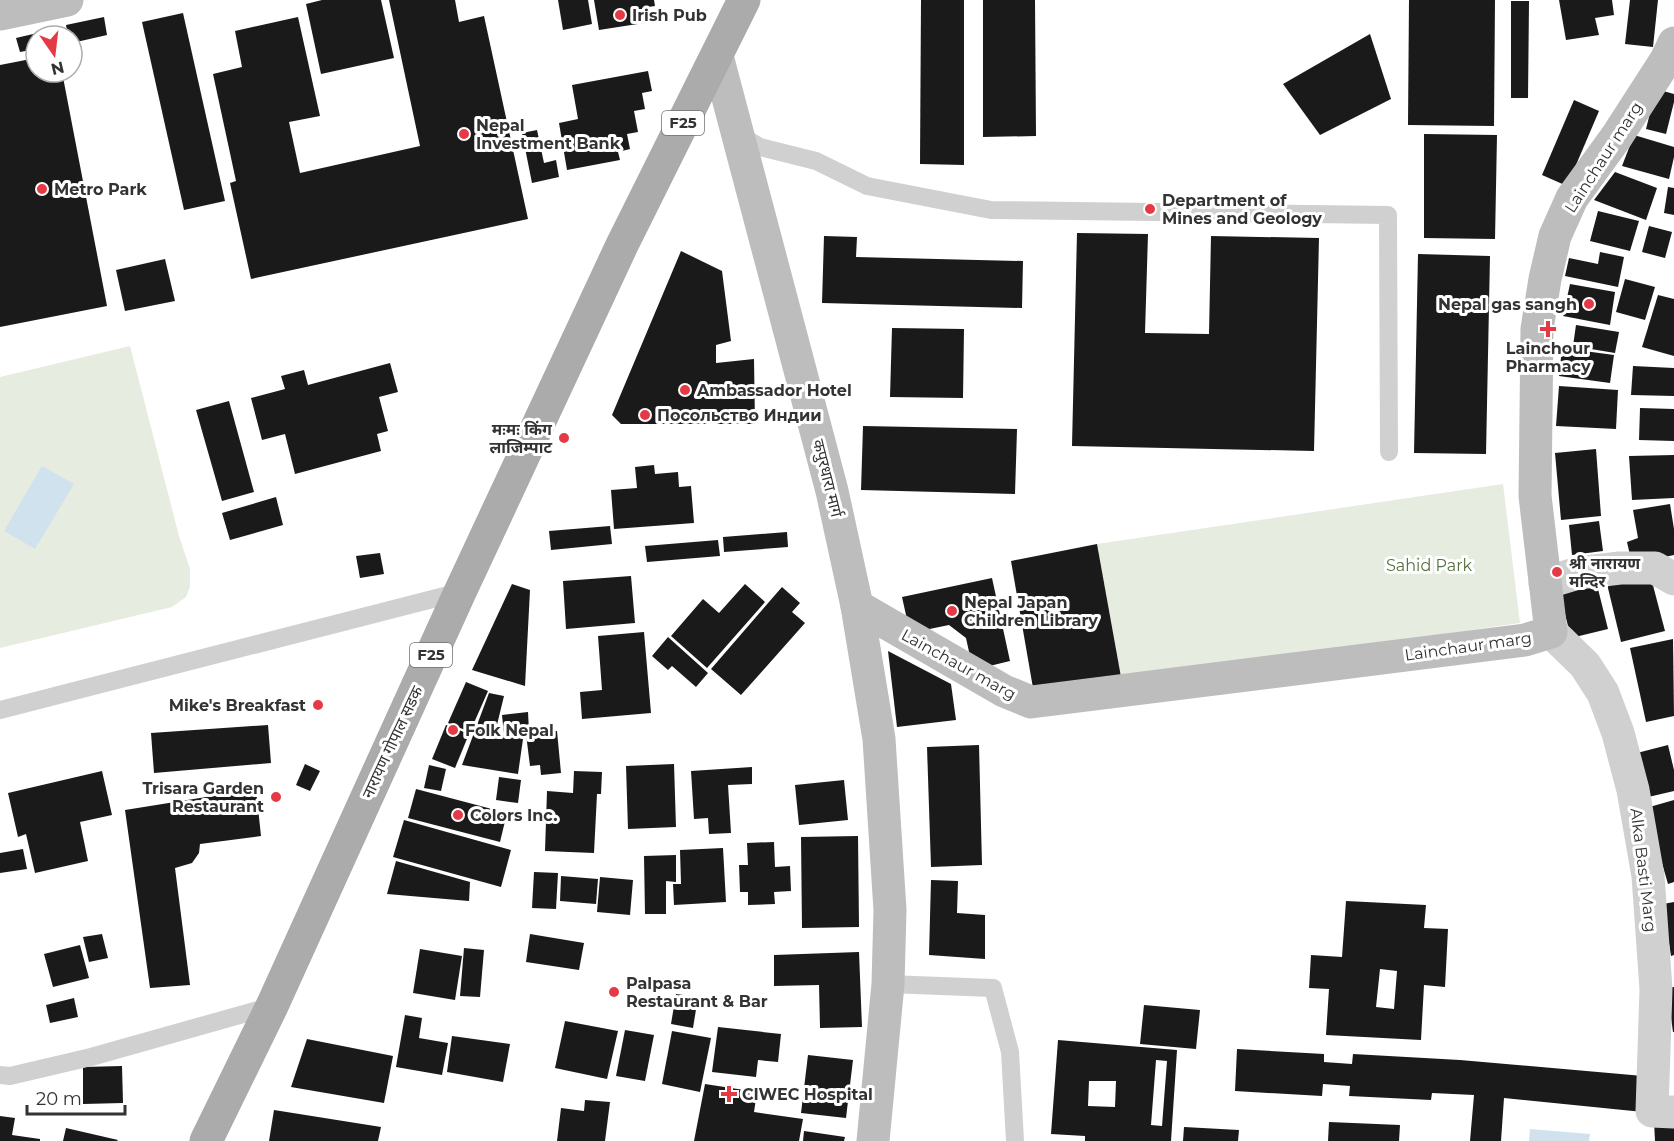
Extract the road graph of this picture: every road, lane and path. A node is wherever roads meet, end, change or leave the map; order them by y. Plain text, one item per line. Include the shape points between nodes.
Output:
1 (67, 0) edge
2 (744, 0) edge
3 (0, 14) edge
4 (717, 56) junction
5 (1671, 61) edge
6 (737, 133) junction
7 (1389, 452) dead end
8 (1674, 579) edge
9 (1545, 583) junction
10 (460, 592) junction
11 (857, 606) junction
12 (1551, 632) junction
13 (0, 710) edge
14 (888, 984) junction
15 (272, 1006) junction
16 (0, 1075) edge
17 (1674, 1112) edge
18 (206, 1141) edge
19 (873, 1141) edge
20 (1015, 1141) edge

1 - 3 street
2 - 4 main road, F25
4 - 6 street, कपुरधारा मार्ग
4 - 10 main road, नारायण गोपाल सडक / F25 via 622,245
5 - 9 street, Lainchaur marg via 1572,198 1555,236 1537,329 1535,496
6 - 7 lane via 760,147 816,161 867,186 991,210 1388,214
6 - 11 street, कपुरधारा मार्ग via 832,490
8 - 9 street via 1655,568 1620,568 1578,573
9 - 12 street, Lainchaur marg
10 - 13 lane
10 - 15 main road, नारायण गोपाल सडक / F25
11 - 12 street, Lainchaur marg via 1004,691 1031,702 1525,639
11 - 14 street, कपुरधारा मार्ग via 879,739 890,910
12 - 17 street, Alka Basti Marg via 1586,665 1603,693 1633,790 1648,876 1656,989 1652,1111
14 - 19 street, कपुरधारा मार्ग
14 - 20 lane via 993,988 1010,1052
15 - 16 lane via 91,1057
15 - 18 main road, नारायण गोपाल सडक / F25

